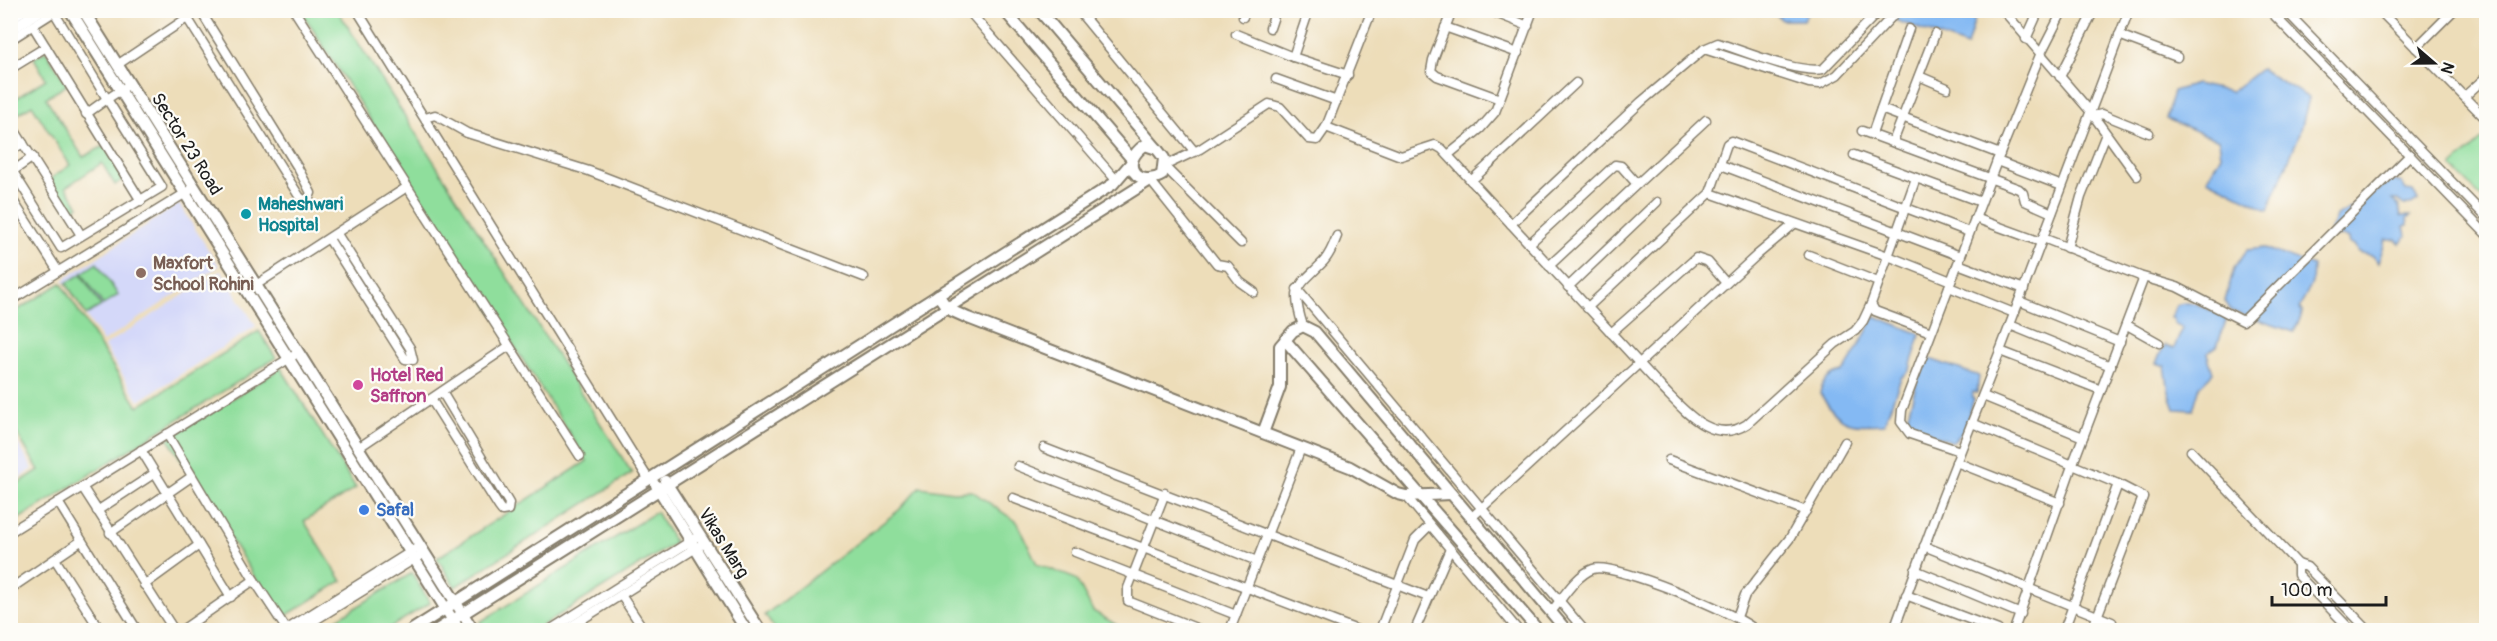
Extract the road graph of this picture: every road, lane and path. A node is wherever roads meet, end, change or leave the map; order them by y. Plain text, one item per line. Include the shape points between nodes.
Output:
1 (22, 10) edge
2 (41, 10) edge
3 (70, 10) edge
4 (83, 10) edge
5 (200, 10) edge
6 (294, 10) edge
7 (357, 10) edge
8 (968, 10) edge
9 (1004, 10) edge
10 (1039, 10) edge
11 (1078, 10) edge
12 (1276, 10) edge
13 (1309, 10) edge
14 (1372, 10) edge
15 (1452, 10) edge
16 (1488, 10) edge
17 (1533, 10) edge
18 (1880, 10) edge
19 (1898, 10) edge
20 (2003, 10) edge
21 (2039, 10) edge
22 (2063, 10) edge
23 (2094, 10) edge
24 (2128, 10) edge
25 (2269, 10) edge
26 (2285, 10) edge
27 (2379, 10) edge
28 (2454, 10) edge
29 (2010, 14) edge
30 (10, 18) edge
31 (188, 19) junction
32 (33, 26) junction
33 (1528, 26) junction
34 (1270, 27) dead end
35 (1445, 27) junction
36 (1909, 28) dead end
37 (10, 30) edge
38 (1236, 34) dead end
39 (1935, 34) dead end
40 (2119, 35) junction
41 (2026, 39) junction
42 (10, 40) edge
43 (46, 47) junction
44 (2416, 48) junction
45 (1704, 49) junction
46 (1518, 53) junction
47 (2040, 55) junction
48 (1293, 57) junction
49 (2177, 57) dead end
50 (117, 65) junction
51 (10, 69) edge
52 (1348, 75) junction
53 (1919, 76) junction
54 (2060, 77) junction
55 (2487, 77) edge
56 (1275, 79) dead end
57 (1576, 83) dead end
58 (125, 87) junction
59 (1947, 88) dead end
60 (254, 96) junction
61 (2465, 96) junction
62 (107, 99) junction
63 (1500, 99) junction
64 (1336, 101) junction
65 (242, 104) junction
66 (1881, 109) junction
67 (2091, 113) junction
68 (86, 114) junction
69 (1902, 117) junction
70 (425, 118) junction
71 (2487, 119) edge
72 (1706, 120) dead end
73 (10, 123) edge
74 (1326, 127) junction
75 (1862, 131) dead end
76 (2149, 133) dead end
77 (1872, 134) junction
78 (2106, 134) junction
79 (1893, 142) junction
80 (23, 143) junction
81 (1157, 149) junction
82 (10, 151) edge
83 (1195, 152) junction
84 (1448, 155) junction
85 (1854, 155) dead end
86 (2410, 155) junction
87 (33, 158) junction
88 (1999, 158) junction
89 (1131, 160) junction
90 (1720, 165) junction
91 (1164, 166) junction
92 (298, 168) junction
93 (12, 169) edge
94 (287, 176) junction
95 (2137, 177) dead end
96 (1916, 178) junction
97 (1990, 179) junction
98 (1116, 180) junction
99 (1150, 180) junction
100 (1471, 181) junction
101 (1637, 184) junction
102 (2062, 186) junction
103 (407, 187) junction
104 (195, 188) junction
105 (1710, 193) junction
106 (184, 194) junction
107 (1129, 195) junction
108 (10, 196) edge
109 (141, 201) junction
110 (1658, 202) dead end
111 (1981, 202) junction
112 (1905, 208) junction
113 (2052, 213) junction
114 (2487, 217) edge
115 (1975, 218) junction
116 (1511, 224) junction
117 (1794, 224) junction
118 (1896, 232) junction
119 (1970, 232) junction
120 (2487, 234) edge
121 (81, 235) junction
122 (333, 236) junction
123 (1337, 236) dead end
124 (2042, 240) junction
125 (1241, 243) dead end
126 (1529, 244) junction
127 (2067, 248) junction
128 (1809, 255) dead end
129 (1887, 256) junction
130 (1959, 260) junction
131 (1549, 266) junction
132 (58, 271) junction
133 (864, 277) dead end
134 (2143, 278) junction
135 (1878, 282) junction
136 (1726, 283) junction
137 (1950, 284) junction
138 (256, 285) junction
139 (1568, 286) junction
140 (2024, 289) junction
141 (1297, 290) junction
142 (1254, 292) dead end
143 (938, 295) junction
144 (10, 301) edge
145 (2019, 301) junction
146 (1871, 304) junction
147 (1587, 308) junction
148 (948, 309) junction
149 (2014, 313) junction
150 (2010, 325) junction
151 (2127, 325) junction
152 (1303, 326) junction
153 (1931, 332) junction
154 (1611, 333) junction
155 (1285, 340) junction
156 (2120, 342) junction
157 (2159, 343) dead end
158 (509, 346) junction
159 (2000, 351) junction
160 (298, 352) junction
161 (288, 359) junction
162 (1639, 362) junction
163 (2111, 366) junction
164 (2102, 390) junction
165 (442, 392) junction
166 (1983, 396) junction
167 (431, 399) junction
168 (1971, 423) junction
169 (1263, 433) junction
170 (167, 434) junction
171 (2083, 437) junction
172 (1845, 442) dead end
173 (358, 448) junction
174 (1044, 448) dead end
175 (1301, 448) junction
176 (141, 450) junction
177 (1960, 451) junction
178 (2191, 452) dead end
179 (580, 456) dead end
180 (1669, 460) dead end
181 (1956, 462) junction
182 (1018, 466) dead end
183 (2072, 466) junction
184 (155, 473) junction
185 (191, 477) junction
186 (654, 477) junction
187 (2118, 484) junction
188 (83, 488) junction
189 (663, 488) junction
190 (168, 493) junction
191 (1165, 493) junction
192 (1451, 494) junction
193 (1419, 495) junction
194 (1406, 496) junction
195 (1013, 498) dead end
196 (58, 502) junction
197 (2060, 503) junction
198 (1481, 508) junction
199 (98, 511) junction
200 (1806, 511) junction
201 (1471, 518) junction
202 (1154, 521) junction
203 (1430, 525) junction
204 (10, 532) edge
205 (110, 533) junction
206 (1268, 534) junction
207 (81, 542) junction
208 (697, 542) junction
209 (199, 545) junction
210 (1924, 546) junction
211 (1144, 547) junction
212 (422, 549) junction
213 (1450, 549) junction
214 (1076, 552) dead end
215 (412, 556) junction
216 (56, 559) junction
217 (1257, 561) junction
218 (2298, 564) junction
219 (1915, 570) junction
220 (1132, 575) junction
221 (254, 580) junction
222 (144, 585) junction
223 (1397, 585) junction
224 (2030, 587) junction
225 (1247, 588) junction
226 (10, 589) edge
227 (621, 595) junction
228 (1906, 595) junction
229 (231, 597) junction
230 (1428, 597) junction
231 (1560, 602) junction
232 (456, 603) junction
233 (2073, 608) junction
234 (446, 609) junction
235 (1551, 612) junction
236 (463, 614) junction
237 (2021, 614) junction
238 (1236, 615) junction
239 (1737, 617) junction
240 (2097, 617) junction
241 (453, 621) junction
242 (2112, 622) dead end
243 (1977, 627) edge
244 (100, 630) edge
245 (137, 630) edge
246 (174, 630) edge
247 (182, 630) edge
248 (286, 630) edge
249 (299, 630) edge
250 (412, 630) edge
251 (437, 630) edge
252 (459, 630) edge
253 (473, 630) edge
254 (550, 630) edge
255 (565, 630) edge
256 (644, 630) edge
257 (746, 630) edge
258 (760, 630) edge
259 (1201, 630) edge
260 (1230, 630) edge
261 (1357, 630) edge
262 (1380, 630) edge
263 (1415, 630) edge
264 (1518, 630) edge
265 (1538, 630) edge
266 (1566, 630) edge
267 (1584, 630) edge
268 (1755, 630) edge
269 (1894, 630) edge
270 (1998, 630) edge
271 (2014, 630) edge
272 (2064, 630) edge
273 (2092, 630) edge
274 (2351, 630) edge
275 (2368, 630) edge

1 - 30 street
2 - 37 street
3 - 58 street, Sector 23 Road
4 - 50 street, Sector 23 Road
5 - 31 street
5 - 60 street
6 - 103 street
7 - 70 street
8 - 98 street
9 - 89 street
10 - 81 street
11 - 83 street
12 - 34 street
13 - 48 street
14 - 52 street
15 - 35 street
16 - 33 street
17 - 33 street
18 - 45 street via 1822,69 1799,68 1718,43
19 - 45 street via 1837,75 1820,84
20 - 29 street
21 - 41 street
22 - 47 street
23 - 54 street
24 - 40 street
25 - 86 street
26 - 114 street
27 - 44 street
28 - 44 street
29 - 41 street
31 - 50 street
31 - 65 street
32 - 42 street
32 - 43 street
32 - 62 street via 54,12
33 - 46 street
35 - 46 street
35 - 63 street via 1431,71
36 - 66 street
38 - 48 street
39 - 53 street
40 - 49 street
40 - 67 street
41 - 47 street
43 - 51 street
43 - 68 street
44 - 61 street
45 - 116 street via 1641,102
46 - 63 street
47 - 54 street
47 - 88 street
48 - 52 street
50 - 58 street, Sector 23 Road
52 - 64 street
53 - 59 street
53 - 69 street
54 - 67 street
55 - 61 street
56 - 64 street
57 - 100 street
58 - 62 street
58 - 104 street, Sector 23 Road
58 - 106 street, Sector 23 Road
60 - 65 street
60 - 92 street
61 - 71 street
62 - 68 street
62 - 109 street via 162,187
63 - 84 street via 1487,122
64 - 74 street
65 - 94 street
66 - 69 street
66 - 77 street
67 - 76 street
67 - 78 street
67 - 102 street
68 - 109 street
69 - 79 street
69 - 88 street
70 - 133 street via 435,115 467,133 589,171
70 - 186 street
72 - 101 street
73 - 80 street
74 - 83 street via 1320,138 1311,141 1280,106 1269,104
74 - 84 street via 1401,156 1435,145
75 - 77 street
77 - 79 street
78 - 95 street
78 - 127 street via 2081,197
79 - 97 street
80 - 82 street
80 - 87 street
81 - 89 street via 1145,146
81 - 91 street via 1164,158
83 - 91 street
84 - 100 street
85 - 96 street
86 - 120 street
86 - 134 street via 2243,321 2177,287
87 - 93 street
87 - 121 street
88 - 97 street
88 - 102 street
89 - 98 street
89 - 99 street via 1138,176
90 - 105 street
90 - 112 street via 1727,144 1734,142
90 - 118 street
91 - 99 street via 1162,175
91 - 125 street
92 - 94 street
92 - 94 street via 311,193 309,198 301,199
93 - 121 street via 61,248
96 - 111 street
96 - 112 street
97 - 111 street
97 - 113 street via 2019,189 2025,201
98 - 107 street
98 - 143 street
99 - 107 street
99 - 142 street via 1217,264 1228,266
100 - 116 street
101 - 126 street via 1621,166 1615,165
101 - 131 street
102 - 113 street
103 - 122 street
103 - 158 street
104 - 106 street
104 - 138 street, Sector 23 Road
105 - 117 street
105 - 147 street
106 - 132 street
106 - 161 street, Sector 23 Road
107 - 148 street
108 - 132 street
109 - 121 street
110 - 139 street
111 - 115 street
112 - 118 street
112 - 119 street
113 - 124 street
115 - 119 street
115 - 124 street
116 - 126 street
117 - 129 street
117 - 136 street
118 - 129 street
118 - 130 street
119 - 130 street
122 - 122 street via 410,348 413,360 402,354
122 - 138 street
123 - 141 street via 1328,256
124 - 127 street
124 - 140 street
126 - 131 street
127 - 134 street
128 - 135 street
129 - 135 street
129 - 137 street
130 - 137 street
130 - 140 street
131 - 139 street
132 - 144 street
134 - 151 street
135 - 146 street
136 - 154 street via 1708,262 1696,258
136 - 162 street
137 - 149 street
137 - 153 street
138 - 160 street, Sector 23 Road
139 - 147 street
140 - 145 street
141 - 152 street
141 - 198 street
143 - 148 street
143 - 186 street
145 - 149 street
145 - 156 street
146 - 153 street via 1875,311
146 - 162 street via 1855,330 1736,430 1716,430 1697,423
147 - 154 street
148 - 169 street
148 - 189 street
149 - 150 street
150 - 159 street
150 - 163 street
151 - 156 street
151 - 157 street
152 - 155 street
152 - 192 street via 1315,332
153 - 177 street via 1906,395 1901,422 1910,434
154 - 162 street
155 - 169 street via 1280,346 1280,387
155 - 193 street
156 - 163 street
158 - 165 street
158 - 179 street
159 - 164 street
159 - 166 street
160 - 161 street
160 - 173 street, Sector 23 Road
161 - 170 street
161 - 215 street, Sector 23 Road
162 - 198 street
163 - 164 street
164 - 171 street
165 - 167 street
165 - 167 street via 509,503 508,510 499,507
166 - 168 street
166 - 171 street
167 - 173 street
168 - 177 street
168 - 183 street
169 - 175 street
170 - 176 street
170 - 185 street
171 - 183 street
172 - 200 street
173 - 212 street, Sector 23 Road
174 - 191 street
175 - 194 street via 1350,467
175 - 206 street
176 - 184 street
176 - 188 street
177 - 181 street
178 - 218 street
180 - 200 street
181 - 197 street
181 - 210 street
182 - 202 street
183 - 187 street
183 - 197 street
184 - 190 street
184 - 199 street
185 - 190 street
185 - 221 street
186 - 189 street, Vikas Marg
186 - 232 street
187 - 233 street
187 - 240 street via 2144,499
188 - 196 street
188 - 199 street
189 - 208 street, Vikas Marg
189 - 236 street
190 - 205 street
190 - 209 street
191 - 202 street
191 - 206 street
192 - 193 street
192 - 201 street
193 - 194 street
193 - 265 street
194 - 203 street
195 - 211 street
196 - 204 street
196 - 207 street
197 - 224 street
198 - 201 street
198 - 231 street
199 - 205 street
200 - 239 street via 1790,538 1749,589
201 - 235 street
202 - 211 street
202 - 217 street
203 - 213 street
203 - 223 street via 1415,540
205 - 222 street
206 - 217 street
206 - 223 street
207 - 216 street
207 - 245 street
208 - 227 street
208 - 254 street
208 - 257 street, Vikas Marg
208 - 258 street, Vikas Marg
209 - 222 street
209 - 229 street
210 - 219 street
210 - 224 street
211 - 220 street
211 - 225 street
212 - 215 street
212 - 232 street, Sector 23 Road
213 - 230 street
213 - 264 street
214 - 220 street
215 - 234 street, Sector 23 Road
215 - 248 street
215 - 249 street
216 - 226 street
216 - 244 street
217 - 225 street
218 - 274 street via 2298,575
218 - 275 street via 2307,567
219 - 228 street
219 - 237 street
220 - 238 street
220 - 259 street via 1127,595 1132,604
221 - 229 street
221 - 248 street
222 - 246 street
223 - 230 street
223 - 262 street
224 - 233 street
224 - 237 street
225 - 238 street
225 - 261 street
227 - 255 street
227 - 256 street
228 - 243 street
228 - 269 street
229 - 247 street
230 - 263 street
231 - 235 street
231 - 239 street via 1588,572 1606,568
231 - 267 street
232 - 234 street
232 - 236 street, Sector 23 Road
233 - 240 street
233 - 272 street
234 - 241 street, Sector 23 Road
234 - 250 street
235 - 266 street
236 - 241 street
236 - 253 street, Sector 23 Road
237 - 271 street
238 - 260 street
239 - 268 street
240 - 242 street
240 - 273 street
241 - 251 street
241 - 252 street, Sector 23 Road
243 - 270 street

